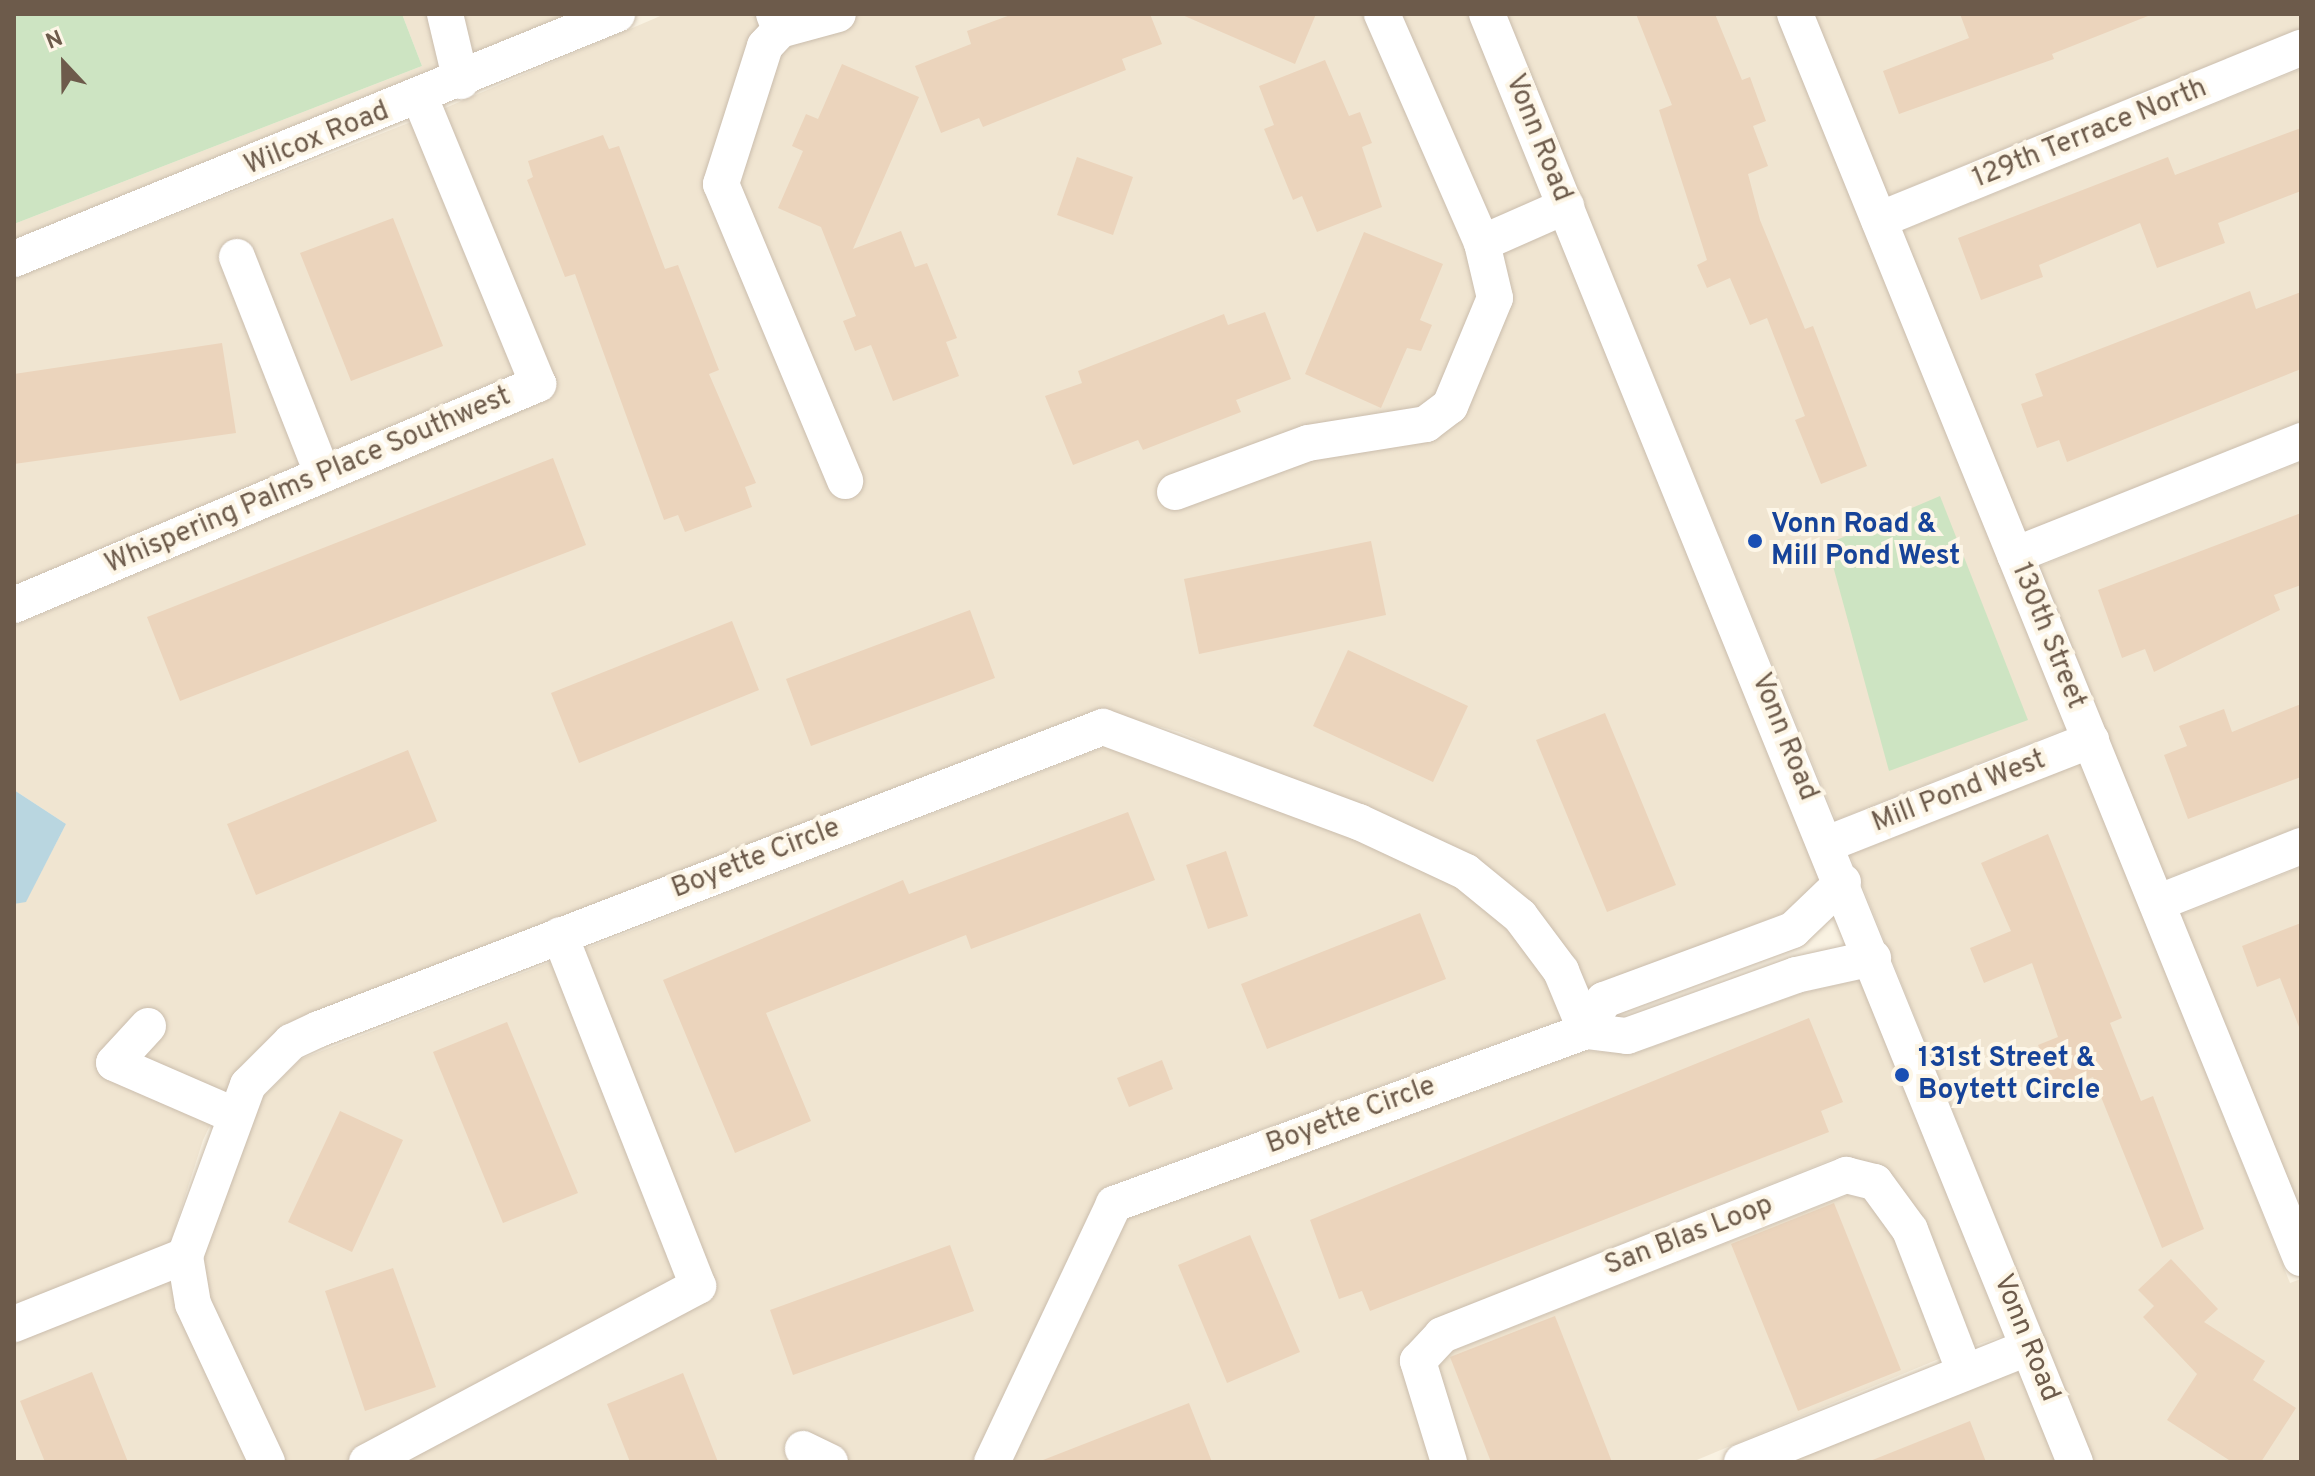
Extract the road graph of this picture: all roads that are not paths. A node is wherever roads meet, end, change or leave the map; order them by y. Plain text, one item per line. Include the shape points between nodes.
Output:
1 (445, 14) edge
2 (617, 14) edge
3 (838, 14) edge
4 (1382, 14) edge
5 (1487, 14) edge
6 (1795, 14) edge
7 (777, 22) edge
8 (2301, 48) edge
9 (461, 81) junction
10 (420, 98) junction
11 (1566, 206) junction
12 (1879, 220) junction
13 (1482, 243) junction
14 (237, 257) dead end
15 (14, 259) edge
16 (2301, 441) edge
17 (323, 475) junction
18 (845, 481) dead end
19 (1175, 492) dead end
20 (2015, 555) junction
21 (14, 605) edge
22 (2091, 740) junction
23 (1827, 844) junction
24 (2301, 846) edge
25 (1843, 882) junction
26 (2157, 903) junction
27 (560, 935) junction
28 (1873, 958) junction
29 (148, 1026) dead end
30 (1586, 1031) junction
31 (236, 1116) junction
32 (185, 1256) junction
33 (2300, 1259) edge
34 (14, 1324) edge
35 (2029, 1347) junction
36 (1964, 1370) junction
37 (267, 1462) edge
38 (367, 1462) edge
39 (992, 1462) edge
40 (1449, 1462) edge
41 (1742, 1462) edge
42 (2075, 1462) edge

1 - 9 street
2 - 9 street, Wilcox Road
3 - 7 street
4 - 13 street
5 - 11 street, Vonn Road
6 - 12 street, 130th Street
7 - 18 street via 721,184
8 - 12 street, 129th Terrace North
9 - 10 street, Wilcox Road
10 - 15 street, Wilcox Road
10 - 17 street, Whispering Palms Place Southwest via 538,384
11 - 13 street
11 - 23 street, Vonn Road
12 - 20 street, 130th Street
13 - 19 street via 1495,298 1450,406 1426,424 1308,443
14 - 17 street
16 - 20 street
17 - 21 street, Whispering Palms Place Southwest
20 - 22 street, 130th Street
22 - 23 street, Mill Pond West
22 - 26 street, 130th Street
23 - 25 street, Vonn Road
24 - 26 street
25 - 28 street, Vonn Road
25 - 30 street via 1793,930 1604,1000
26 - 33 street, 130th Street
27 - 30 street, Boyette Circle via 1103,727 1359,822 1466,872 1520,916 1553,960
27 - 31 street, Boyette Circle via 291,1042 248,1085
27 - 38 street via 698,1286
28 - 30 street, Boyette Circle via 1796,975 1627,1036
28 - 35 street, Vonn Road
29 - 31 street via 114,1063
30 - 39 street, Boyette Circle via 1114,1204
31 - 32 street, Boyette Circle
32 - 34 street
32 - 37 street, Boyette Circle via 193,1304
35 - 36 street
35 - 42 street, Vonn Road
36 - 40 street, San Blas Loop via 1910,1230 1875,1182 1846,1175 1442,1335 1418,1361
36 - 41 street

